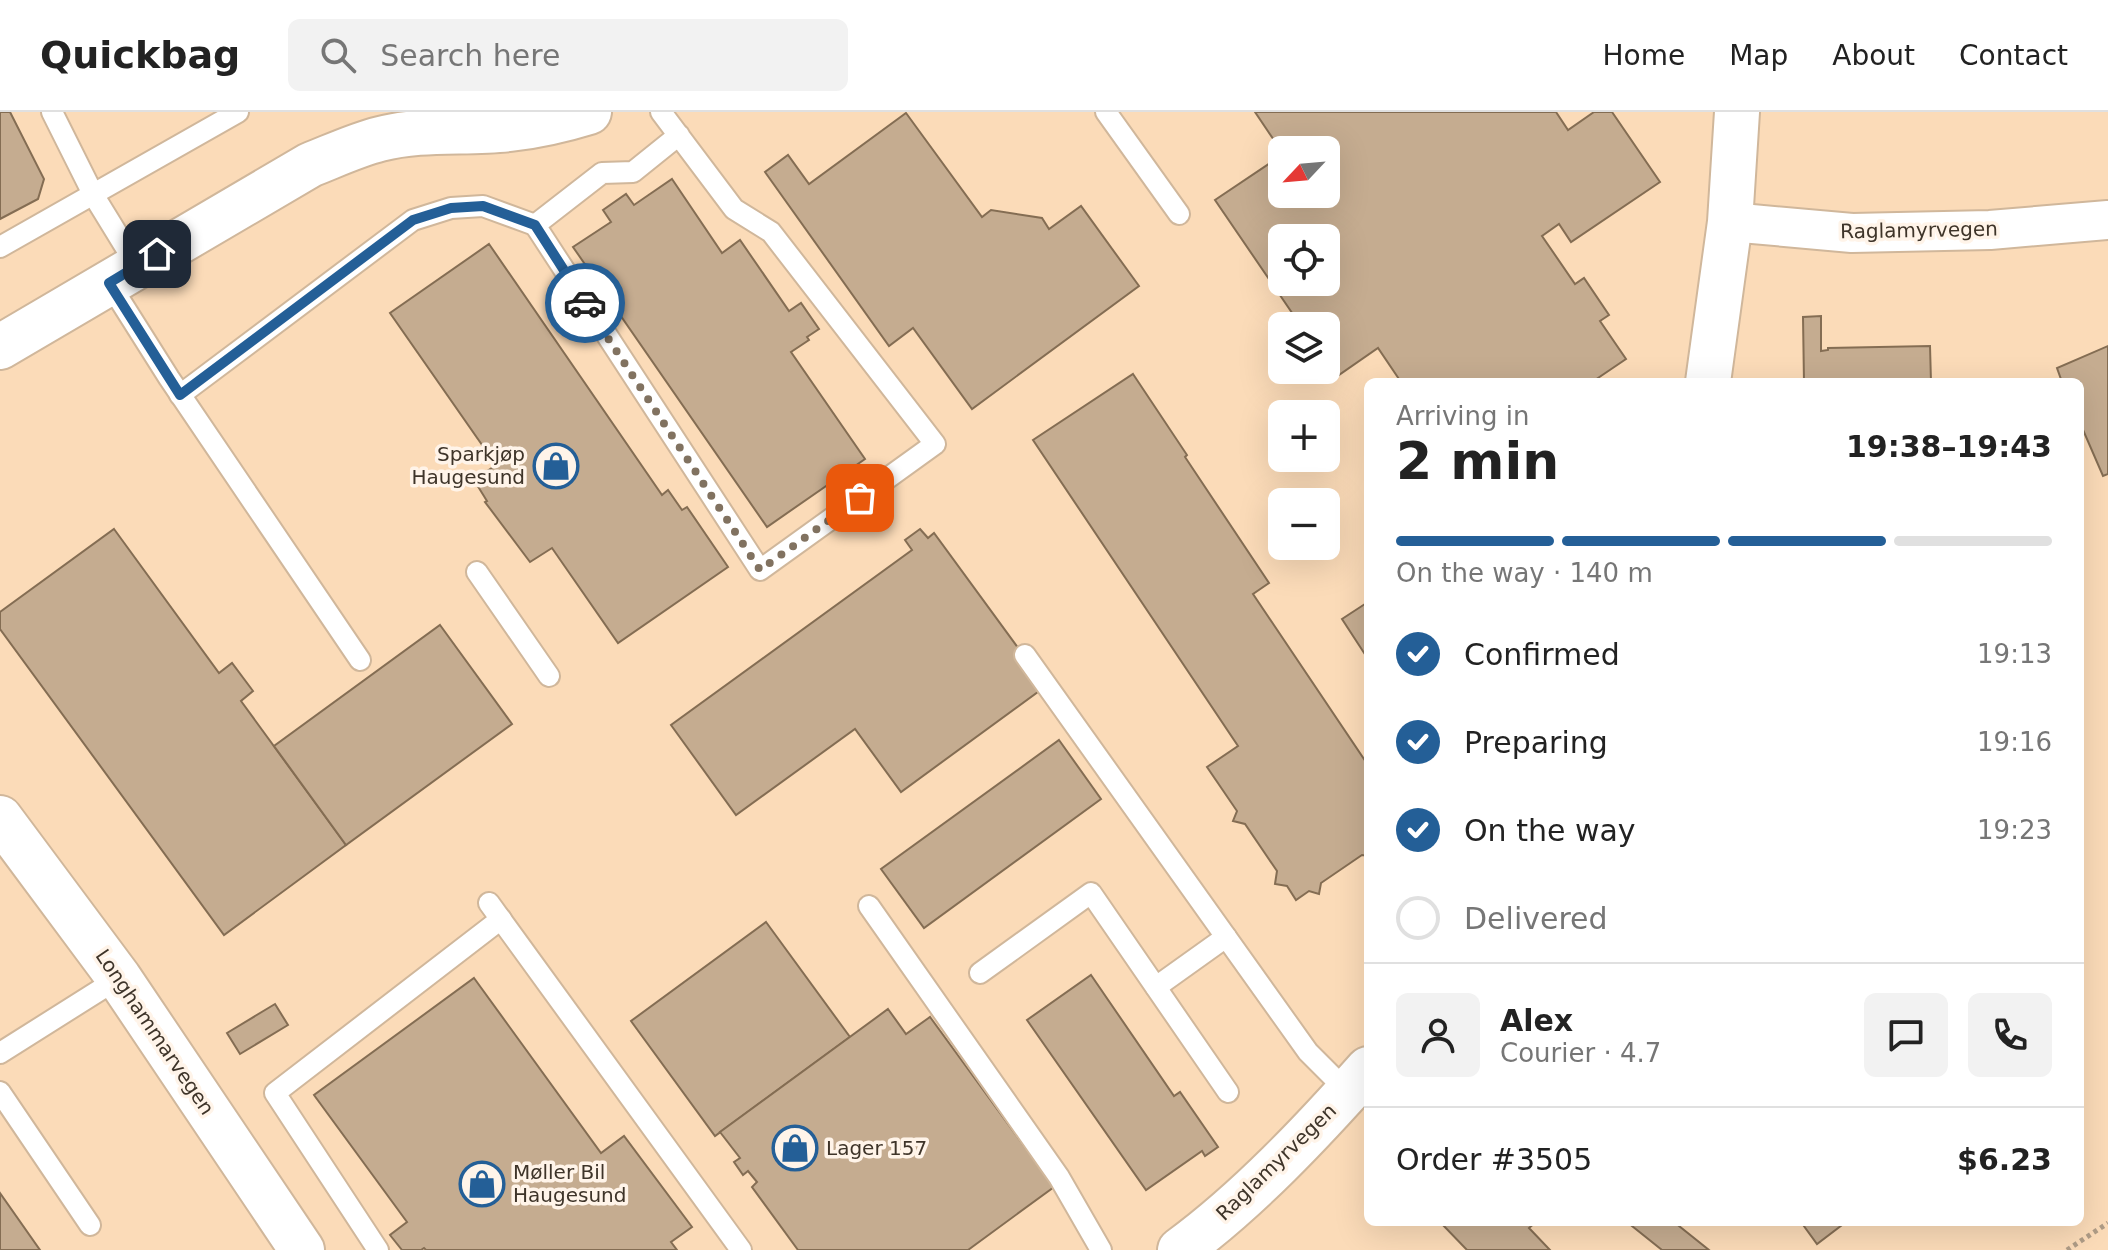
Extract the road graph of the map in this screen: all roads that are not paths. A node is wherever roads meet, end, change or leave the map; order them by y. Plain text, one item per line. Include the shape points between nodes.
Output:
1 (52, 112) edge
2 (238, 112) edge
3 (589, 112) edge
4 (661, 112) edge
5 (1106, 112) edge
6 (1737, 112) edge
7 (413, 123) edge
8 (679, 135) junction
9 (94, 196) junction
10 (1179, 214) dead end
11 (2108, 220) edge
12 (1730, 222) junction
13 (535, 225) junction
14 (0, 247) edge
15 (123, 275) junction
16 (0, 347) edge
17 (1709, 378) edge
18 (180, 395) junction
19 (477, 572) dead end
20 (1025, 655) dead end
21 (360, 660) dead end
22 (549, 676) dead end
23 (0, 818) edge
24 (869, 906) dead end
25 (1226, 937) junction
26 (980, 973) dead end
27 (119, 978) junction
28 (1156, 987) junction
29 (0, 1053) edge
30 (1358, 1080) edge
31 (0, 1092) edge
32 (1228, 1092) dead end
33 (90, 1225) dead end
34 (1197, 1245) edge
35 (736, 1248) edge
36 (302, 1250) edge
37 (378, 1250) edge
38 (1101, 1250) edge

1 - 9 lane
2 - 9 lane
3 - 7 street via 509,129
4 - 8 lane
5 - 10 lane
6 - 12 street
7 - 15 street via 310,165
8 - 13 lane via 633,172 602,173
8 - 13 lane via 734,209 771,232 935,444 760,570
9 - 14 lane
9 - 15 lane
11 - 12 street, Raglamyrvegen via 1990,230 1852,233
12 - 17 street
13 - 18 lane via 483,206 451,208 413,220
15 - 16 street
15 - 18 lane
18 - 21 lane
19 - 22 lane
20 - 25 lane
23 - 27 street, Longhammarvegen
24 - 38 lane via 1059,1177
25 - 28 lane
25 - 30 lane via 1308,1052
26 - 28 lane via 1091,893
27 - 29 lane
27 - 36 street, Longhammarvegen
28 - 32 lane
30 - 34 street, Raglamyrvegen
31 - 33 lane
35 - 37 lane via 495,911 275,1093

